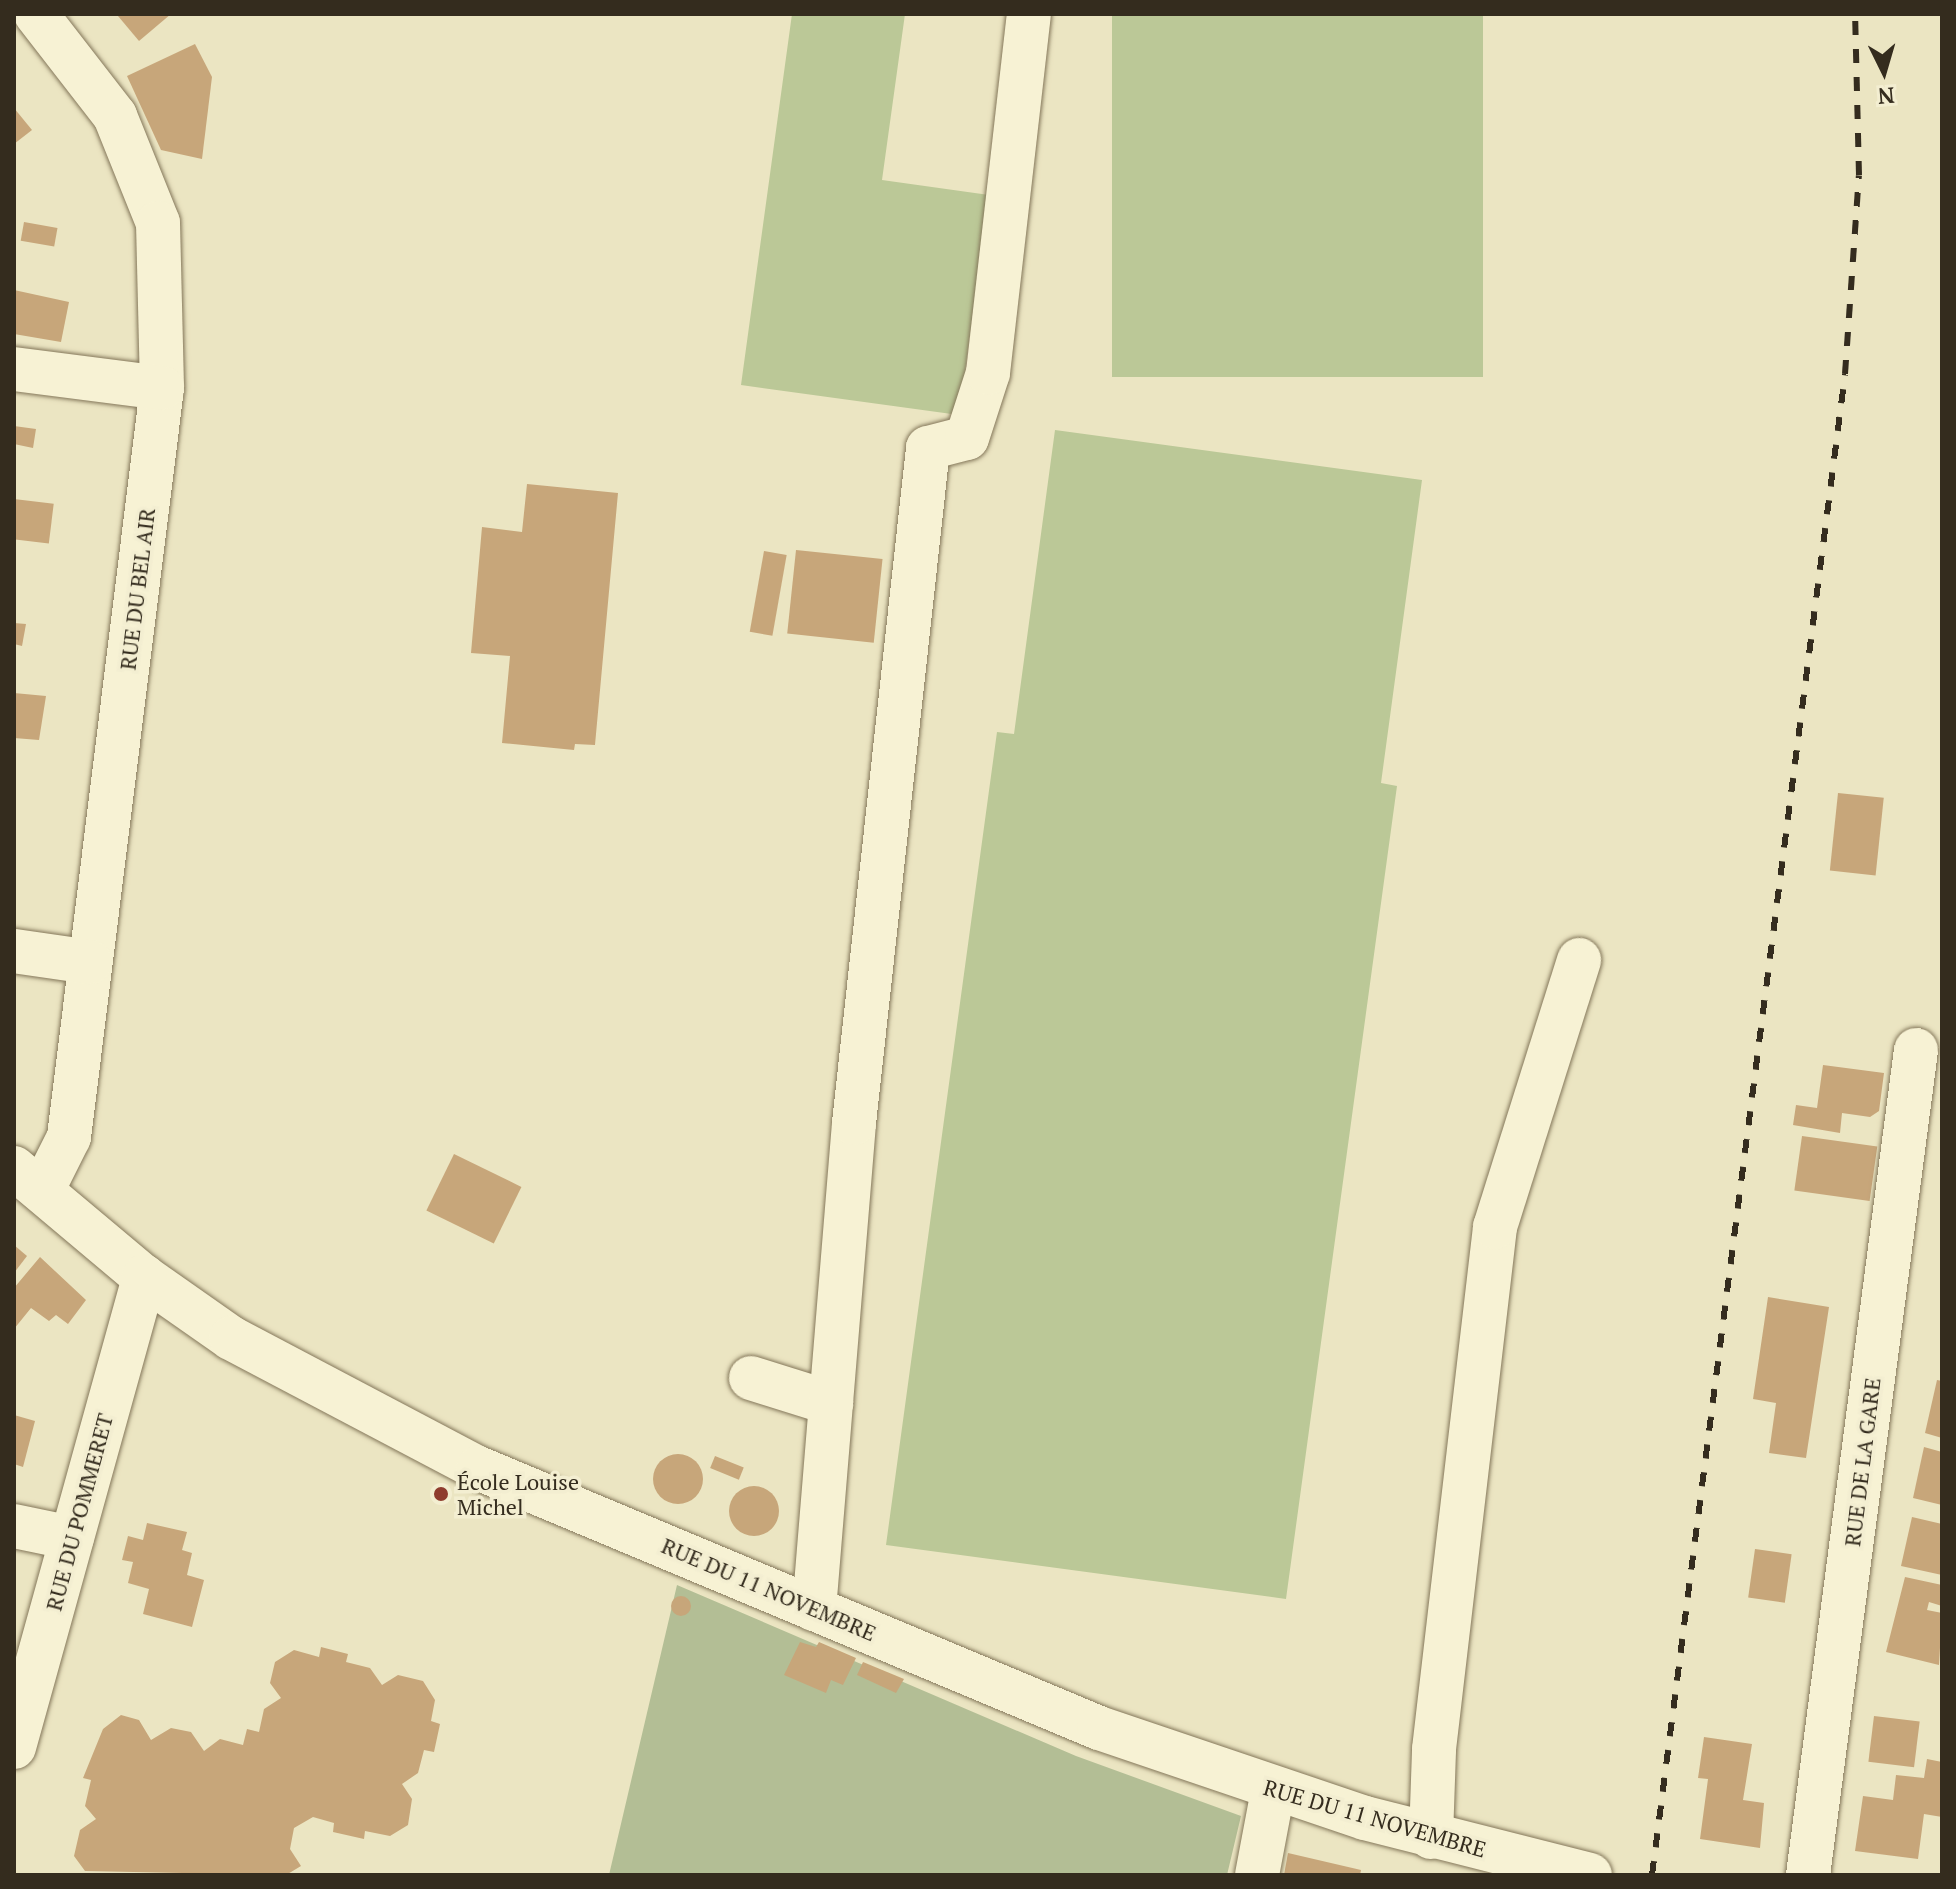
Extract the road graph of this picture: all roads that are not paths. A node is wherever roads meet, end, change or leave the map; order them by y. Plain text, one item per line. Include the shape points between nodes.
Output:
1 (36, 14) edge
2 (1029, 14) edge
3 (14, 369) edge
4 (162, 388) junction
5 (14, 951) edge
6 (1579, 960) dead end
7 (90, 962) junction
8 (1916, 1050) dead end
9 (28, 1179) edge
10 (144, 1277) junction
11 (751, 1378) dead end
12 (831, 1403) junction
13 (14, 1526) edge
14 (72, 1538) junction
15 (814, 1609) junction
16 (14, 1747) edge
17 (1273, 1790) junction
18 (1431, 1837) junction
19 (1569, 1873) edge
20 (1257, 1875) edge
21 (1808, 1875) edge

1 - 4 street, RUE DU BEL AIR via 115,116 158,223
2 - 12 street via 988,373 967,438 928,448 854,1123
3 - 4 street
4 - 7 street, RUE DU BEL AIR
5 - 7 street
6 - 18 street via 1495,1227 1434,1749
7 - 9 street, RUE DU BEL AIR via 69,1137
8 - 21 street, RUE DE LA GARE
9 - 10 street, RUE DU 11 NOVEMBRE
10 - 14 street, RUE DU POMMERET
10 - 15 street, RUE DU 11 NOVEMBRE via 261,1357 478,1468
11 - 12 street
12 - 15 street
13 - 14 street
14 - 16 street, RUE DU POMMERET
15 - 17 street, RUE DU 11 NOVEMBRE via 1099,1728
17 - 18 street, RUE DU 11 NOVEMBRE
17 - 20 street
18 - 19 street, RUE DU 11 NOVEMBRE

